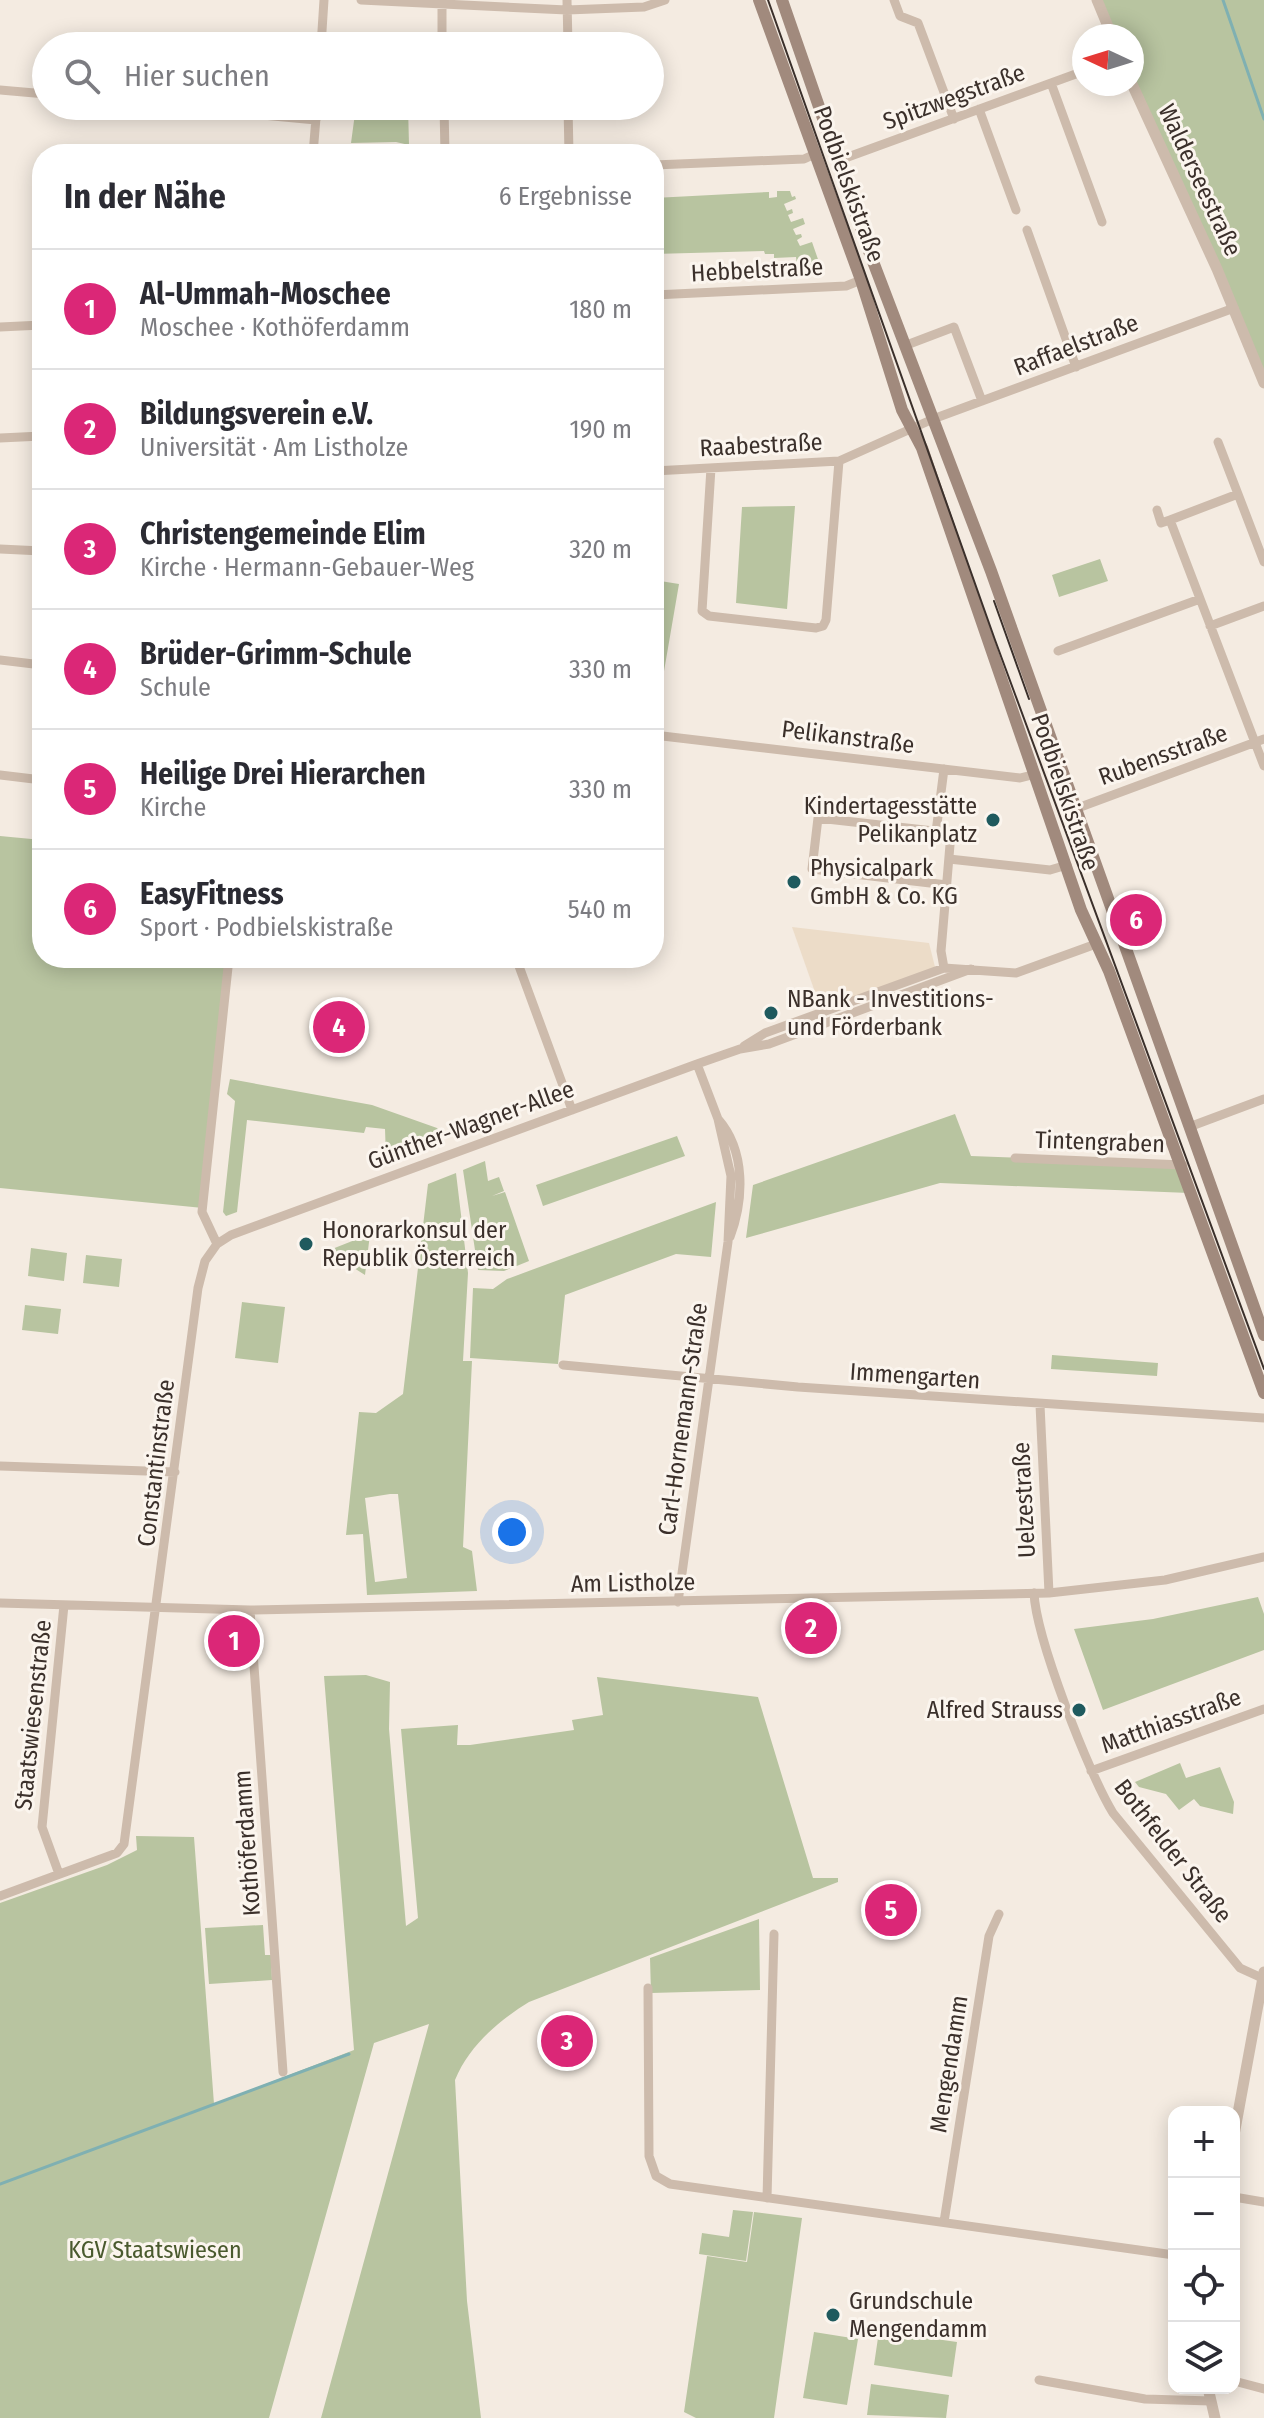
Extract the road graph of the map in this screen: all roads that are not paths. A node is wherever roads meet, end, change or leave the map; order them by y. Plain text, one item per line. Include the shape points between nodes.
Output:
1 (324, 0) edge
2 (361, 0) edge
3 (665, 0) edge
4 (759, 0) edge
5 (782, 0) edge
6 (894, 0) edge
7 (1097, 0) edge
8 (442, 5) junction
9 (567, 5) edge
10 (1107, 24) edge
11 (322, 32) edge
12 (442, 32) edge
13 (568, 32) edge
14 (1072, 75) edge
15 (1051, 83) junction
16 (0, 90) edge
17 (32, 93) edge
18 (1137, 96) edge
19 (979, 109) junction
20 (954, 119) junction
21 (316, 120) edge
22 (444, 120) edge
23 (568, 120) edge
24 (314, 144) edge
25 (445, 144) edge
26 (569, 144) edge
27 (815, 154) junction
28 (837, 161) junction
29 (664, 165) edge
30 (1016, 210) dead end
31 (1102, 222) dead end
32 (1027, 230) dead end
33 (861, 280) junction
34 (664, 295) edge
35 (1234, 308) junction
36 (32, 325) edge
37 (0, 327) edge
38 (904, 346) junction
39 (1076, 367) junction
40 (1264, 383) edge
41 (982, 401) junction
42 (933, 419) junction
43 (912, 429) junction
44 (32, 436) edge
45 (0, 438) edge
46 (1218, 442) dead end
47 (839, 461) junction
48 (711, 468) junction
49 (664, 470) edge
50 (1238, 494) junction
51 (1157, 510) dead end
52 (1170, 520) junction
53 (0, 549) edge
54 (32, 551) edge
55 (1264, 562) edge
56 (1200, 599) junction
57 (1264, 606) edge
58 (1210, 626) junction
59 (1058, 651) dead end
60 (0, 660) edge
61 (32, 664) edge
62 (664, 736) edge
63 (1260, 741) edge
64 (1264, 766) edge
65 (1060, 767) junction
66 (944, 769) junction
67 (1036, 774) junction
68 (0, 775) edge
69 (32, 779) edge
70 (1075, 809) junction
71 (936, 832) junction
72 (949, 859) junction
73 (1067, 865) junction
74 (947, 885) junction
75 (1119, 936) junction
76 (1096, 944) junction
77 (228, 968) edge
78 (520, 968) edge
79 (944, 968) junction
80 (971, 969) junction
81 (740, 1049) junction
82 (697, 1064) junction
83 (1264, 1099) edge
84 (572, 1110) junction
85 (1189, 1127) junction
86 (1015, 1158) dead end
87 (1183, 1165) junction
88 (217, 1244) junction
89 (1264, 1335) edge
90 (563, 1365) dead end
91 (709, 1380) junction
92 (1264, 1393) edge
93 (1040, 1405) junction
94 (1264, 1418) edge
95 (0, 1466) edge
96 (175, 1472) junction
97 (1264, 1557) edge
98 (1034, 1593) junction
99 (1049, 1593) junction
100 (678, 1602) junction
101 (0, 1603) edge
102 (64, 1605) junction
103 (157, 1610) junction
104 (250, 1610) junction
105 (1264, 1709) edge
106 (1091, 1771) junction
107 (59, 1874) junction
108 (0, 1896) edge
109 (999, 1914) dead end
110 (774, 1934) dead end
111 (1263, 1975) edge
112 (648, 1988) dead end
113 (1260, 2014) edge
114 (283, 2072) dead end
115 (1240, 2107) edge
116 (767, 2198) junction
117 (1240, 2198) edge
118 (1264, 2202) edge
119 (944, 2222) junction
120 (1168, 2254) edge
121 (1039, 2380) dead end
122 (1240, 2383) edge
123 (1264, 2389) edge
124 (1209, 2394) edge
125 (1211, 2401) junction
126 (1215, 2418) edge

1 - 11 street
2 - 8 street
3 - 9 street via 644,7
4 - 27 main road, Podbielskistraße
5 - 28 main road, Podbielskistraße
6 - 20 street via 900,16 918,23
7 - 10 street
8 - 9 street
8 - 12 street
9 - 13 street
14 - 15 street, Spitzwegstraße
15 - 19 street, Spitzwegstraße
15 - 31 street
16 - 17 street
18 - 35 street, Walderseestraße
19 - 20 street, Spitzwegstraße
19 - 30 street
20 - 28 street, Spitzwegstraße
21 - 24 street
22 - 25 street
23 - 26 street
27 - 29 street via 804,159
27 - 33 main road, Podbielskistraße
28 - 38 main road, Podbielskistraße
32 - 39 street
33 - 34 street, Hebbelstraße via 846,286
33 - 43 main road, Podbielskistraße
35 - 39 street, Raffaelstraße
35 - 40 street, Walderseestraße
36 - 37 street
38 - 41 street via 954,327
38 - 42 main road, Podbielskistraße
39 - 41 street, Raffaelstraße
41 - 42 street, Raffaelstraße
42 - 43 street
42 - 65 main road, Podbielskistraße
43 - 47 street, Raabestraße
43 - 67 main road, Podbielskistraße
44 - 45 street
46 - 50 street
47 - 48 street, Raabestraße
47 - 48 street via 828,607 823,626 816,628 702,611
48 - 49 street, Raabestraße
50 - 52 street
50 - 55 street
51 - 52 street via 1161,523
52 - 56 street
53 - 54 street
56 - 58 street
56 - 59 street
57 - 58 street
58 - 63 street
60 - 61 street
62 - 66 street, Pelikanstraße
63 - 64 street
63 - 70 street, Rubensstraße
65 - 67 main road
65 - 70 main road, Podbielskistraße
66 - 67 street, Pelikanstraße via 1020,778
66 - 71 street
67 - 73 main road, Podbielskistraße
68 - 69 street
70 - 75 main road, Podbielskistraße
71 - 72 street via 951,833
71 - 74 street via 818,818 812,869
72 - 73 street via 1050,870
72 - 74 street
73 - 76 main road, Podbielskistraße
74 - 79 street
75 - 76 main road
75 - 85 main road, Podbielskistraße
76 - 80 street, Günther-Wagner-Allee via 1016,973
76 - 87 main road, Podbielskistraße
77 - 88 street via 202,1212
78 - 84 street
79 - 80 street, Günther-Wagner-Allee
79 - 81 street, Günther-Wagner-Allee via 765,1033
80 - 81 street, Günther-Wagner-Allee via 769,1044
81 - 82 street, Günther-Wagner-Allee
82 - 84 street, Günther-Wagner-Allee
82 - 91 street, Carl-Hornemann-Straße via 735,1150 740,1175
83 - 85 street
84 - 88 street, Günther-Wagner-Allee via 261,1223
85 - 89 main road, Podbielskistraße
86 - 87 street, Tintengraben
87 - 92 main road, Podbielskistraße
88 - 96 street, Constantinstraße via 200,1274
90 - 91 street, Immengarten
91 - 93 street, Immengarten
91 - 100 street, Carl-Hornemann-Straße
93 - 94 street, Immengarten
93 - 99 street, Uelzestraße
95 - 96 street
96 - 103 street, Constantinstraße
97 - 99 street, Am Listholze via 1165,1580
98 - 99 street, Am Listholze
98 - 100 street, Am Listholze
98 - 106 street, Bothfelder Straße via 1044,1639
100 - 104 street, Am Listholze
101 - 102 street, Am Listholze
102 - 103 street, Am Listholze
102 - 107 street, Staatswiesenstraße via 42,1827
103 - 104 street, Am Listholze
103 - 107 street, Constantinstraße via 124,1844 117,1853
104 - 114 street, Kothöferdamm
105 - 106 street, Matthiasstraße
106 - 111 street, Bothfelder Straße via 1123,1825 1240,1968
107 - 108 street, Constantinstraße
109 - 119 street, Mengendamm via 989,1936
110 - 116 street
111 - 113 street
112 - 116 street via 649,2156 656,2176 670,2184
113 - 115 street
116 - 119 street
117 - 118 street
119 - 120 street
121 - 125 street via 1145,2399
122 - 123 street
124 - 125 street
125 - 126 street

